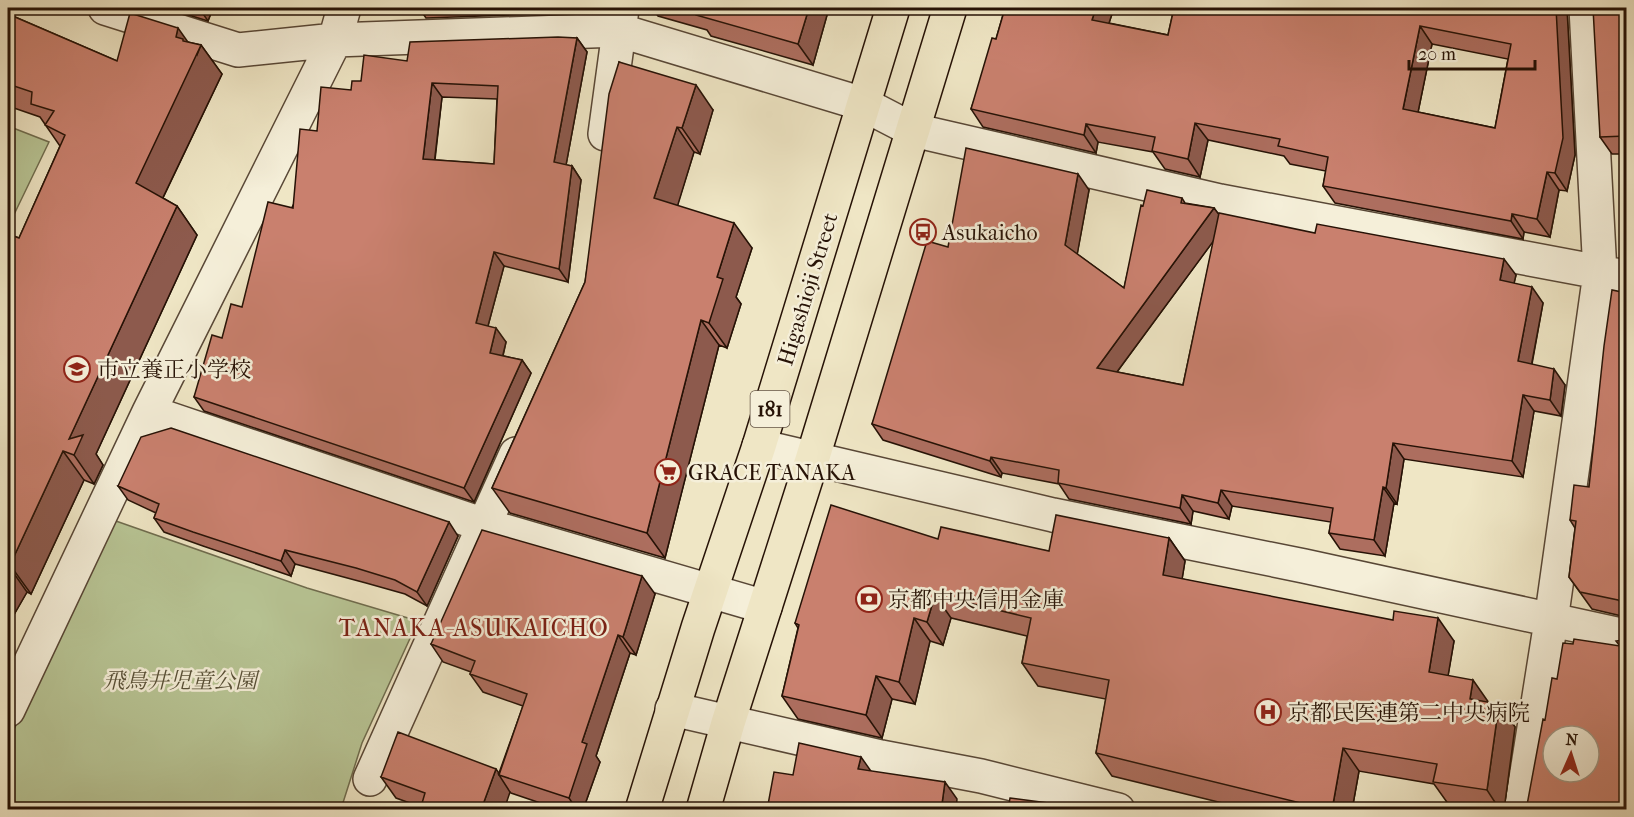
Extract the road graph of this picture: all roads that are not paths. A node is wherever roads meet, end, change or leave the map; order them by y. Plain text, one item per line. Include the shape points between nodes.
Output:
1 (105, 8) edge
2 (344, 8) edge
3 (892, 8) edge
4 (950, 8) edge
5 (1586, 8) edge
6 (620, 19) edge
7 (335, 40) junction
8 (863, 104) junction
9 (913, 130) junction
10 (602, 159) edge
11 (1613, 275) edge
12 (149, 412) junction
13 (527, 430) edge
14 (759, 446) junction
15 (812, 460) junction
16 (484, 525) junction
17 (710, 591) junction
18 (765, 608) junction
19 (1551, 621) junction
20 (1626, 636) edge
21 (672, 708) junction
22 (8, 710) edge
23 (728, 723) junction
24 (370, 779) dead end
25 (642, 810) edge
26 (703, 810) edge
27 (1118, 810) edge
28 (1521, 810) edge

1 - 7 street via 238,50
2 - 7 street
3 - 8 main road, Higashioji Street / 181
4 - 9 main road, 181
5 - 11 street
6 - 7 street
6 - 8 street
6 - 10 street
7 - 12 street
8 - 9 street
8 - 14 main road, Higashioji Street / 181
9 - 11 street via 1220,201
9 - 15 main road, 181
11 - 19 street
12 - 16 street
12 - 22 street
13 - 16 street
14 - 15 street
14 - 17 main road, Higashioji Street / 181
15 - 18 main road, 181
15 - 19 street
16 - 17 street
16 - 24 street
17 - 18 street
17 - 21 main road, Higashioji Street / 181
18 - 23 main road, 181
19 - 20 street
19 - 28 street
21 - 23 street
21 - 25 main road, Higashioji Street / 181
23 - 26 main road, 181
23 - 27 street via 981,776

